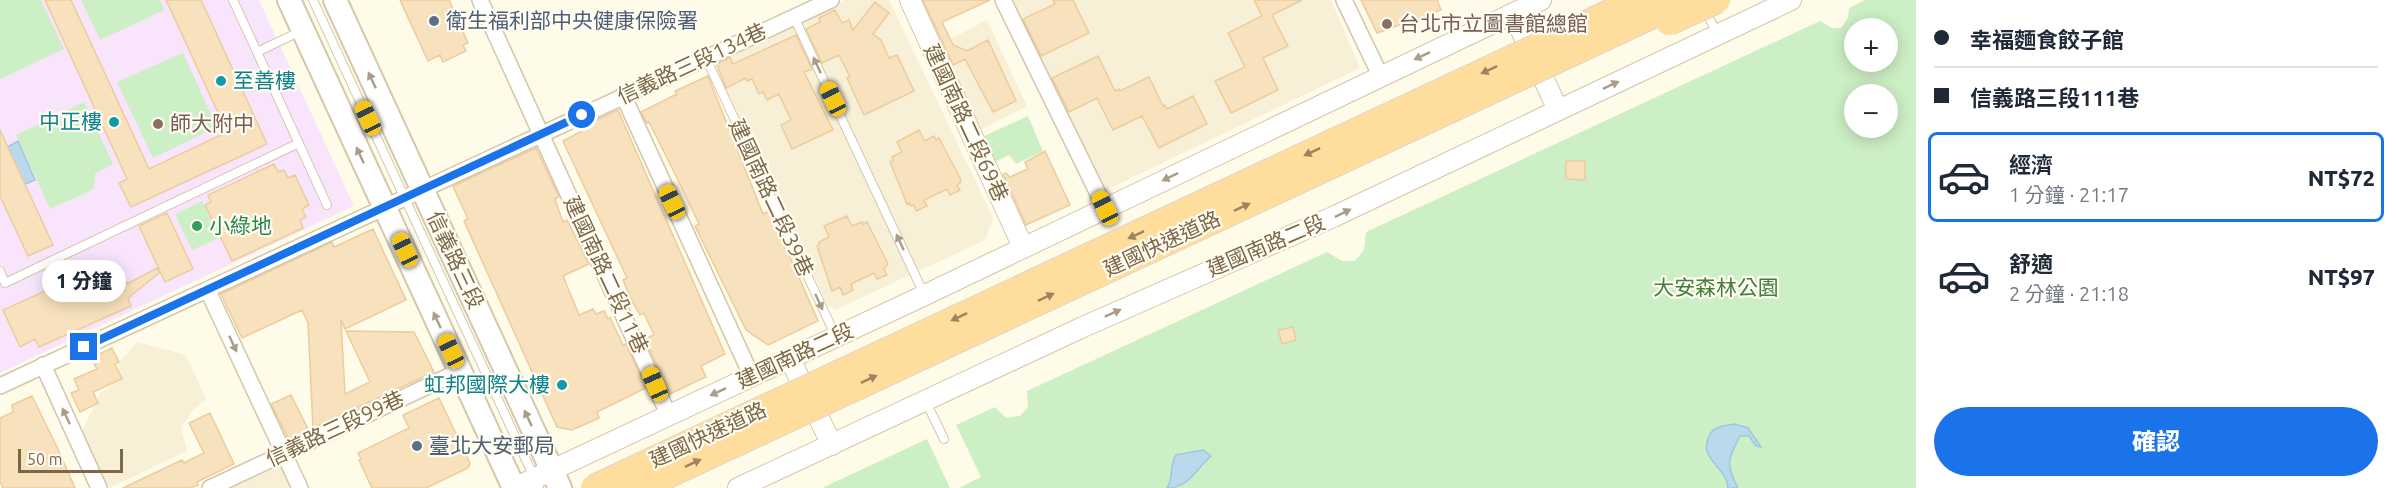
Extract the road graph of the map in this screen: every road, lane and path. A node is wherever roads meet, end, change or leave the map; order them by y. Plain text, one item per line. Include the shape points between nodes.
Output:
1 (233, 0) edge
2 (289, 0) edge
3 (313, 0) edge
4 (335, 0) edge
5 (480, 0) edge
6 (831, 0) edge
7 (910, 0) edge
8 (1003, 0) edge
9 (1344, 0) edge
10 (1542, 0) edge
11 (1637, 0) edge
12 (1685, 0) edge
13 (1701, 0) edge
14 (1717, 0) edge
15 (1791, 0) edge
16 (1515, 7) edge
17 (794, 17) junction
18 (302, 30) junction
19 (1718, 35) junction
20 (257, 52) junction
21 (706, 58) junction
22 (1380, 75) junction
23 (623, 96) junction
24 (1558, 110) junction
25 (541, 134) junction
26 (1392, 137) junction
27 (300, 143) junction
28 (405, 199) junction
29 (327, 205) dead end
30 (1105, 208) junction
31 (1023, 247) junction
32 (0, 271) edge
33 (3, 284) edge
34 (208, 291) junction
35 (925, 295) junction
36 (836, 337) junction
37 (790, 359) junction
38 (43, 365) junction
39 (460, 371) junction
40 (752, 376) junction
41 (0, 386) edge
42 (925, 401) junction
43 (669, 416) junction
44 (944, 438) dead end
45 (832, 445) junction
46 (284, 454) junction
47 (536, 484) edge
48 (99, 488) edge
49 (210, 488) edge
50 (300, 488) edge
51 (594, 488) edge
52 (640, 488) edge
53 (738, 488) edge

1 - 20 lane
2 - 18 main road, 信義路三段
3 - 28 lane, 信義路三段
28 -> 4 main road, 信義路三段
5 - 25 street, 建國南路二段11巷
6 - 17 street, 信義路三段134巷
7 - 31 street, 建國南路二段69巷
8 - 30 street
9 - 22 street
10 - 16 street, 建國南路二段
11 -> 51 highway, 建國快速道路, bridge
12 - 26 highway, 建國快速道路, bridge
13 - 19 lane
14 - 26 highway, bridge via 1497,103
15 - 19 street, 建國南路二段
16 -> 22 street, 建國南路二段
16 - 24 street
17 - 21 street, 信義路三段134巷
35 -> 17 lane
18 - 20 lane
28 -> 18 main road, 信義路三段
24 -> 19 street, 建國南路二段
20 - 27 lane
21 - 23 street, 信義路三段134巷
21 -> 36 lane, 建國南路二段39巷
22 -> 30 street, 建國南路二段
23 - 25 street, 信義路三段134巷
23 - 40 street
42 -> 24 street, 建國南路二段 via 1333,218
25 - 28 street, 信義路三段134巷 via 494,150
25 - 43 street, 建國南路二段11巷
52 -> 26 highway, 建國快速道路, bridge
27 - 29 lane
27 - 33 lane
28 - 34 street, 信義路三段134巷
39 -> 28 main road, 信義路三段
28 - 47 main road, 信義路三段
30 - 31 street, 建國南路二段
31 - 35 street, 建國南路二段
32 - 33 lane
34 - 38 street, 信義路三段134巷
34 -> 46 street
35 - 36 street, 建國南路二段
36 - 37 street, 建國南路二段
37 - 40 street, 建國南路二段
37 - 45 street
38 - 41 street, 信義路三段134巷
48 -> 38 street
39 - 46 street, 信義路三段99巷
39 - 47 main road, 信義路三段
40 -> 43 street, 建國南路二段
42 - 44 lane
42 - 45 street, 建國南路二段
43 - 47 street, 建國南路二段
45 - 53 street, 建國南路二段
46 - 49 street, 信義路三段99巷
46 - 50 street

